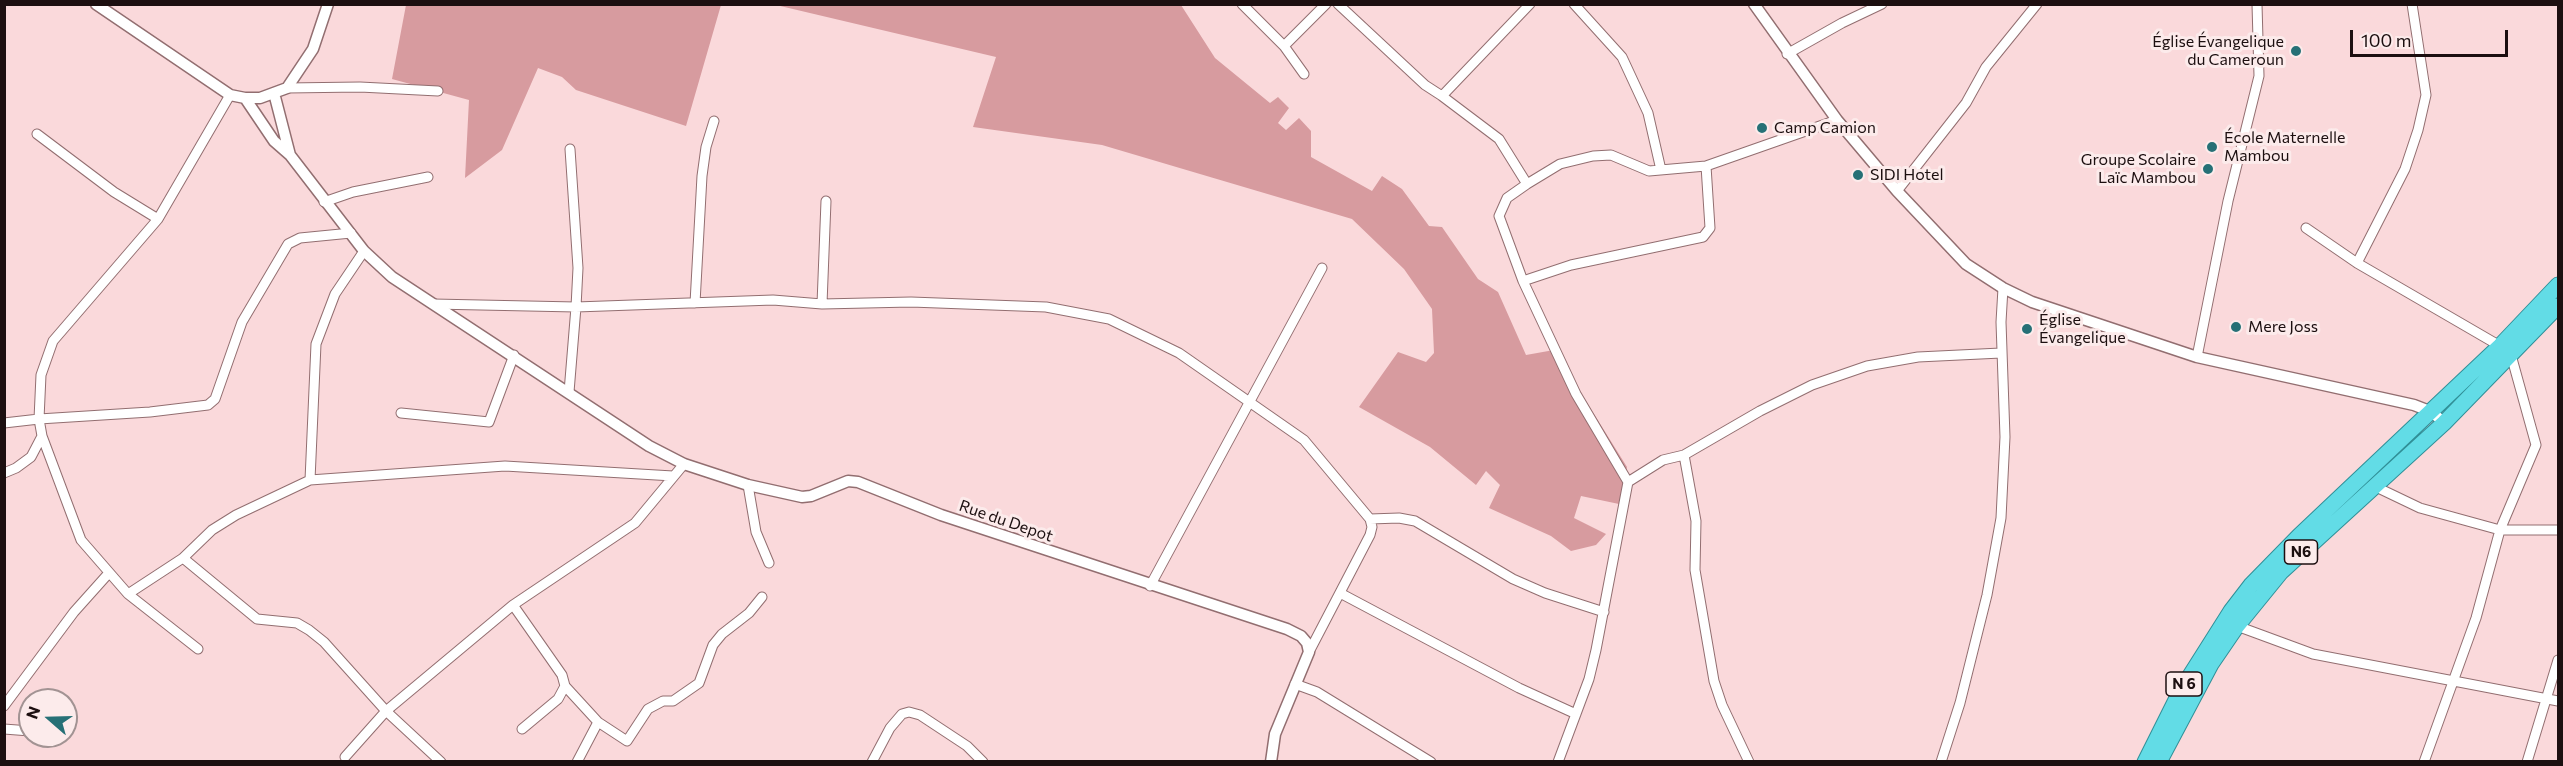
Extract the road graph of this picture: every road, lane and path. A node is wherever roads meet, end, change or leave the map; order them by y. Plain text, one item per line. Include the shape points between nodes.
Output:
1 (96, 4) edge
2 (328, 4) edge
3 (1242, 4) edge
4 (1326, 4) edge
5 (1338, 4) edge
6 (1530, 4) edge
7 (1574, 4) edge
8 (1754, 4) edge
9 (1882, 4) edge
10 (2037, 4) edge
11 (2257, 4) edge
12 (2412, 4) edge
13 (1284, 46) junction
14 (1787, 54) junction
15 (1304, 74) dead end
16 (287, 88) junction
17 (438, 91) dead end
18 (274, 93) junction
19 (230, 95) junction
20 (1442, 96) junction
21 (245, 98) junction
22 (1837, 120) junction
23 (714, 121) dead end
24 (37, 134) dead end
25 (570, 149) dead end
26 (290, 155) junction
27 (1706, 166) junction
28 (1661, 170) junction
29 (428, 177) dead end
30 (1527, 184) junction
31 (1897, 191) junction
32 (826, 201) dead end
33 (324, 202) junction
34 (158, 219) junction
35 (2306, 228) dead end
36 (351, 233) junction
37 (364, 251) junction
38 (2357, 263) junction
39 (1322, 268) dead end
40 (1523, 281) junction
41 (2559, 285) edge
42 (2003, 288) junction
43 (695, 303) junction
44 (433, 304) junction
45 (822, 304) junction
46 (576, 307) junction
47 (2558, 307) edge
48 (2506, 350) junction
49 (2001, 352) junction
50 (514, 356) junction
51 (2197, 357) junction
52 (569, 392) junction
53 (1250, 400) junction
54 (401, 413) dead end
55 (2438, 417) junction
56 (39, 419) junction
57 (4, 423) edge
58 (42, 436) junction
59 (1684, 455) junction
60 (684, 464) junction
61 (4, 472) edge
62 (673, 476) junction
63 (310, 480) junction
64 (2370, 480) junction
65 (1628, 483) junction
66 (748, 485) junction
67 (1370, 519) junction
68 (2500, 530) junction
69 (2559, 530) edge
70 (183, 558) junction
71 (769, 563) dead end
72 (108, 574) junction
73 (1150, 586) junction
74 (128, 594) junction
75 (1340, 594) junction
76 (762, 597) dead end
77 (513, 605) junction
78 (2231, 611) joint
79 (1604, 612) junction
80 (2237, 626) junction
81 (198, 649) dead end
82 (1309, 652) junction
83 (2559, 660) edge
84 (2454, 681) junction
85 (1295, 684) junction
86 (565, 686) junction
87 (2186, 693) junction
88 (2547, 698) junction
89 (2559, 701) edge
90 (4, 706) edge
91 (386, 711) junction
92 (1576, 714) junction
93 (598, 722) junction
94 (522, 729) dead end
95 (345, 757) dead end
96 (441, 762) edge
97 (577, 762) edge
98 (872, 762) edge
99 (983, 762) edge
100 (1272, 762) edge
101 (1431, 762) edge
102 (1558, 762) edge
103 (1749, 762) edge
104 (1941, 762) edge
105 (2145, 762) edge
106 (2159, 762) edge
107 (2424, 762) edge
108 (2527, 762) edge

1 - 19 street
2 - 16 street via 313,49
3 - 13 street
4 - 13 street
5 - 20 street via 1425,85
6 - 20 street
7 - 28 street via 1622,57 1648,113
8 - 14 street
9 - 14 street
10 - 31 street via 2000,48 1966,103
11 - 51 street via 2259,76 2228,201
12 - 38 street via 2426,95 2405,169
13 - 15 street
14 - 22 street
16 - 17 street
16 - 18 street
18 - 21 street
18 - 26 street
19 - 21 street
19 - 34 street
20 - 30 street via 1499,138
21 - 26 street via 274,141
22 - 27 street
22 - 31 street
23 - 43 street via 702,176
24 - 34 street via 114,192
25 - 46 street via 578,268
26 - 33 street, Rue du Depot
27 - 28 street
27 - 40 street via 1710,228 1703,237 1571,265
28 - 30 street via 1648,171 1611,155 1593,156 1560,164
29 - 33 street
30 - 40 street via 1507,198 1499,216
31 - 42 street via 1966,264
32 - 45 street
33 - 36 street, Rue du Depot
34 - 56 street via 53,341 41,375
35 - 38 street
36 - 37 street, Rue du Depot
36 - 56 street via 300,238 288,244 242,322 215,399 208,405
37 - 44 street, Rue du Depot via 392,277
37 - 63 street via 335,294 316,344
38 - 48 street
39 - 53 street
40 - 65 street via 1576,394
41 - 48 highway, N6
42 - 49 street
42 - 51 street via 2032,302
43 - 45 street via 773,300
43 - 46 street
44 - 46 street
44 - 50 street, Rue du Depot
45 - 53 street via 911,302 1047,307 1109,319 1179,353
46 - 52 street
47 - 48 highway, N6
48 - 55 highway, N6
48 - 68 street via 2536,445
49 - 59 street via 1918,357 1867,366 1812,385
49 - 104 street via 2005,437 2001,518 1987,595
50 - 52 street, Rue du Depot
50 - 54 street via 489,422
51 - 55 street via 2414,405
52 - 60 street, Rue du Depot
53 - 67 street via 1304,440
53 - 73 street
55 - 64 highway, N6
56 - 57 street
56 - 58 street
58 - 61 street via 31,457
58 - 72 street via 81,540
59 - 65 street via 1663,460
59 - 103 street via 1696,521 1695,570 1714,681
60 - 62 street
60 - 66 street, Rue du Depot
62 - 63 street via 505,466
62 - 77 street via 635,523
63 - 70 street via 236,515 212,530
64 - 68 street via 2420,508
64 - 78 highway, N6 via 2272,563
64 - 80 highway, N6 via 2281,572
65 - 79 street
66 - 71 street via 756,532
66 - 73 street, Rue du Depot via 801,497 848,481 858,482
67 - 75 street via 1370,535
67 - 79 street via 1415,521 1513,579
68 - 69 street
68 - 84 street
70 - 74 street
70 - 91 street via 257,619 297,623 309,630
72 - 74 street
72 - 90 street via 74,612
73 - 82 street, Rue du Depot via 1287,628 1301,636
74 - 81 street
75 - 82 street
75 - 92 street
76 - 93 street via 713,645 699,683 673,700 663,700 648,709 631,738 623,740
77 - 86 street via 562,675
77 - 91 street
78 - 87 highway, N 6
79 - 92 street via 1589,679
80 - 84 street via 2313,654
80 - 87 highway, N 6
82 - 85 street
83 - 88 street
84 - 88 street
84 - 107 street
85 - 100 street via 1275,734
85 - 101 street via 1317,692
86 - 93 street
86 - 94 street via 558,699
87 - 105 highway, N 6
87 - 106 highway, N 6
88 - 89 street
88 - 108 street
91 - 95 street
91 - 96 street
92 - 102 street
93 - 97 street
98 - 99 street via 890,728 909,712 967,746

